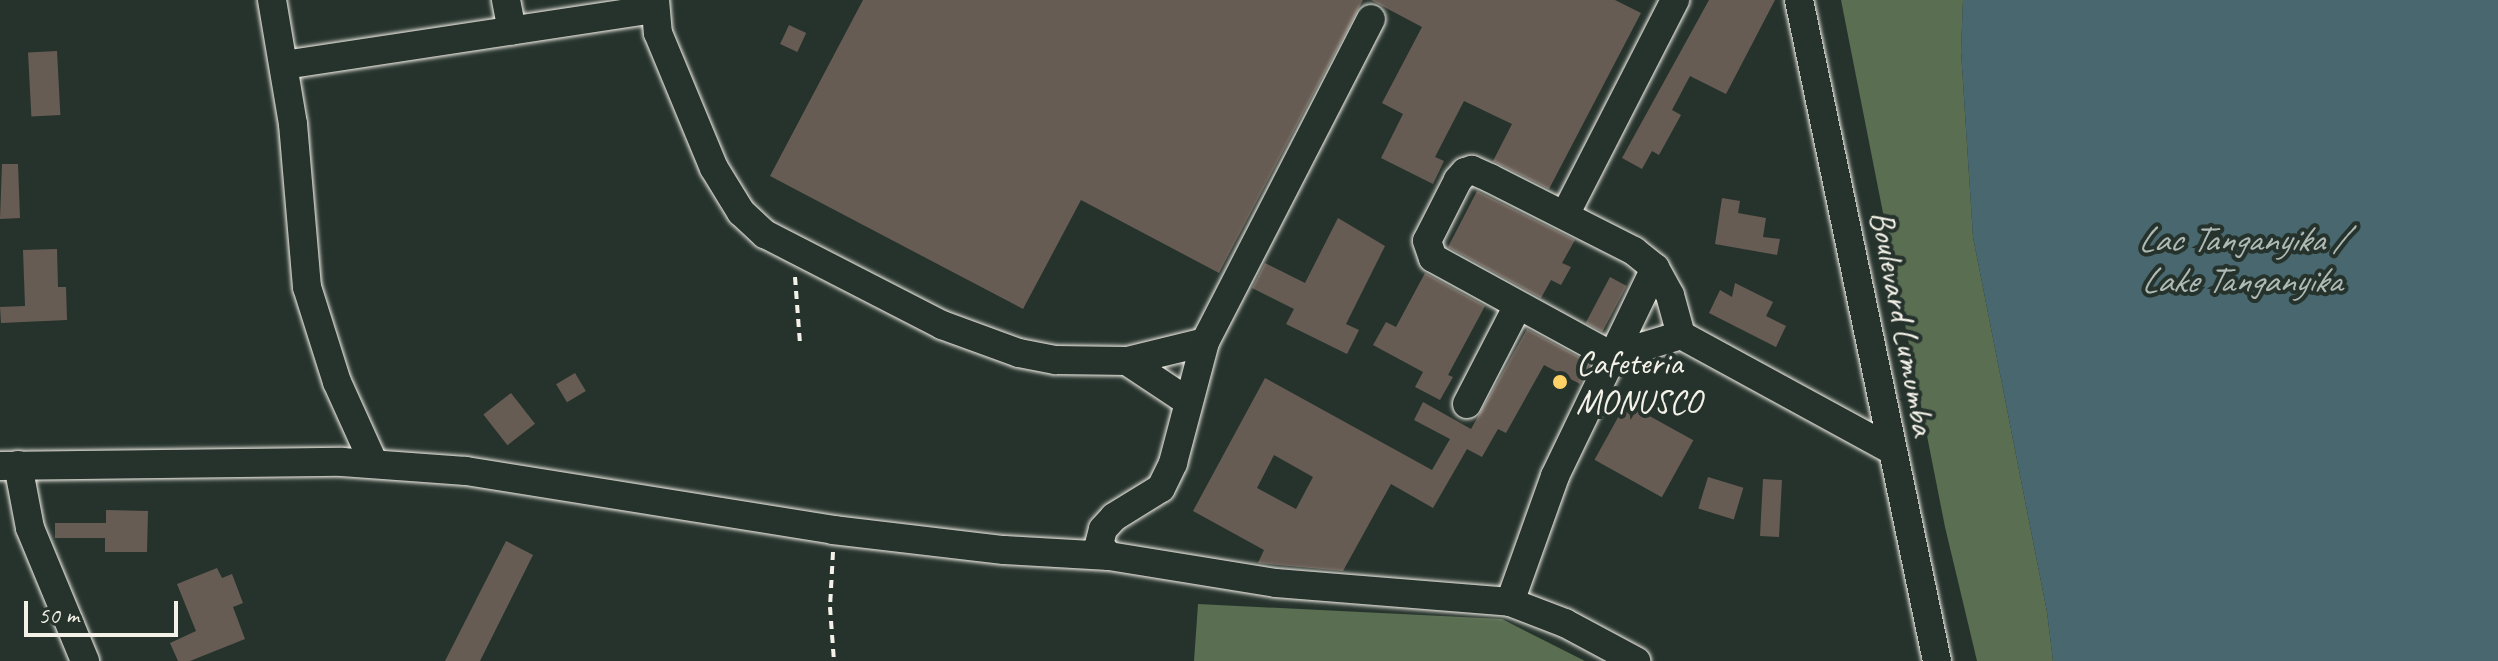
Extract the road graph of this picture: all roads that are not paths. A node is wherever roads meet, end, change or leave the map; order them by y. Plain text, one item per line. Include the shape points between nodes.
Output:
1 (272, 0) edge
2 (506, 0) edge
3 (1675, 0) edge
4 (1799, 0) edge
5 (654, 4) edge
6 (1371, 19) dead end
7 (512, 30) junction
8 (284, 65) junction
9 (1565, 215) junction
10 (1655, 268) junction
11 (1517, 307) junction
12 (1681, 335) junction
13 (1205, 342) junction
14 (1612, 356) junction
15 (1127, 361) junction
16 (1187, 401) junction
17 (1467, 404) dead end
18 (1892, 450) junction
19 (374, 464) junction
20 (9, 466) edge
21 (1109, 556) junction
22 (1510, 602) junction
23 (85, 661) edge
24 (1636, 661) edge
25 (1937, 661) edge

1 - 8 street
2 - 7 street
3 - 9 street
4 - 18 street, Boulevard Lumumba
5 - 7 street
5 - 15 street via 663,46 714,168 741,212 765,234 942,325 1019,353 1056,360
6 - 13 street
7 - 8 street
8 - 19 street via 307,287 337,382
9 - 10 street
9 - 11 street via 1472,170 1458,180 1427,241 1429,252
10 - 12 street via 1670,295
10 - 14 street
11 - 14 street
11 - 17 street
12 - 14 street
12 - 18 street
13 - 15 street
13 - 16 street
14 - 22 street via 1555,476
15 - 16 street
16 - 21 street via 1173,463 1161,488 1103,529 1099,545
18 - 25 street, Boulevard Lumumba
19 - 20 street
19 - 21 street via 466,471 833,530
20 - 23 street
21 - 22 street via 1276,583
22 - 24 street via 1565,623

